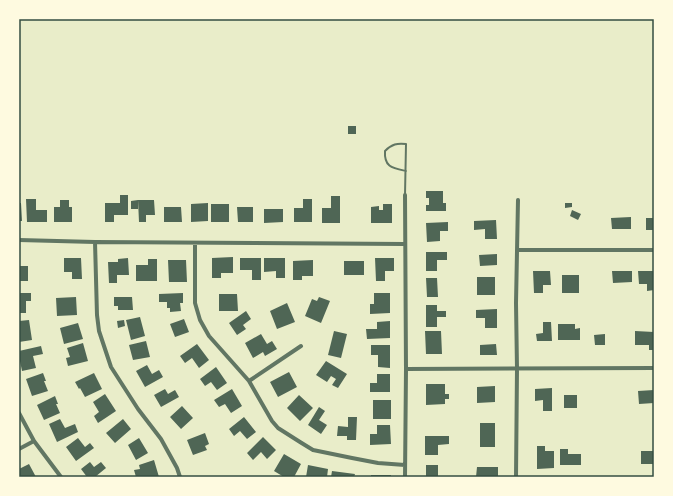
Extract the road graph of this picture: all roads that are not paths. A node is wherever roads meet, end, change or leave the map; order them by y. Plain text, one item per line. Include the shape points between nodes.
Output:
1 (406, 171) junction
2 (405, 195) joint
3 (518, 200) dead end
4 (19, 240) edge
5 (95, 242) junction
6 (195, 243) junction
7 (405, 244) junction
8 (517, 250) junction
9 (654, 250) edge
10 (301, 346) dead end
11 (654, 368) edge
12 (406, 369) junction
13 (517, 369) junction
14 (249, 382) junction
15 (19, 413) edge
16 (34, 441) junction
17 (19, 449) edge
18 (405, 465) junction
19 (61, 477) edge
20 (180, 477) edge
21 (405, 477) edge
22 (516, 477) edge

1 - 1 lane via 406,144 391,145 385,150 384,159 394,169
1 - 2 lane
2 - 7 street
3 - 8 street
4 - 5 street
5 - 6 street
5 - 20 street via 99,331 111,367 138,409 162,439
6 - 7 street
6 - 14 street via 195,303 200,320 209,336
7 - 12 street
8 - 9 street
8 - 13 street
10 - 14 street
11 - 13 street
12 - 13 street
12 - 18 street
13 - 22 street
14 - 18 street via 278,428 313,450 378,463
15 - 16 street
16 - 17 street
16 - 19 street
18 - 21 street

